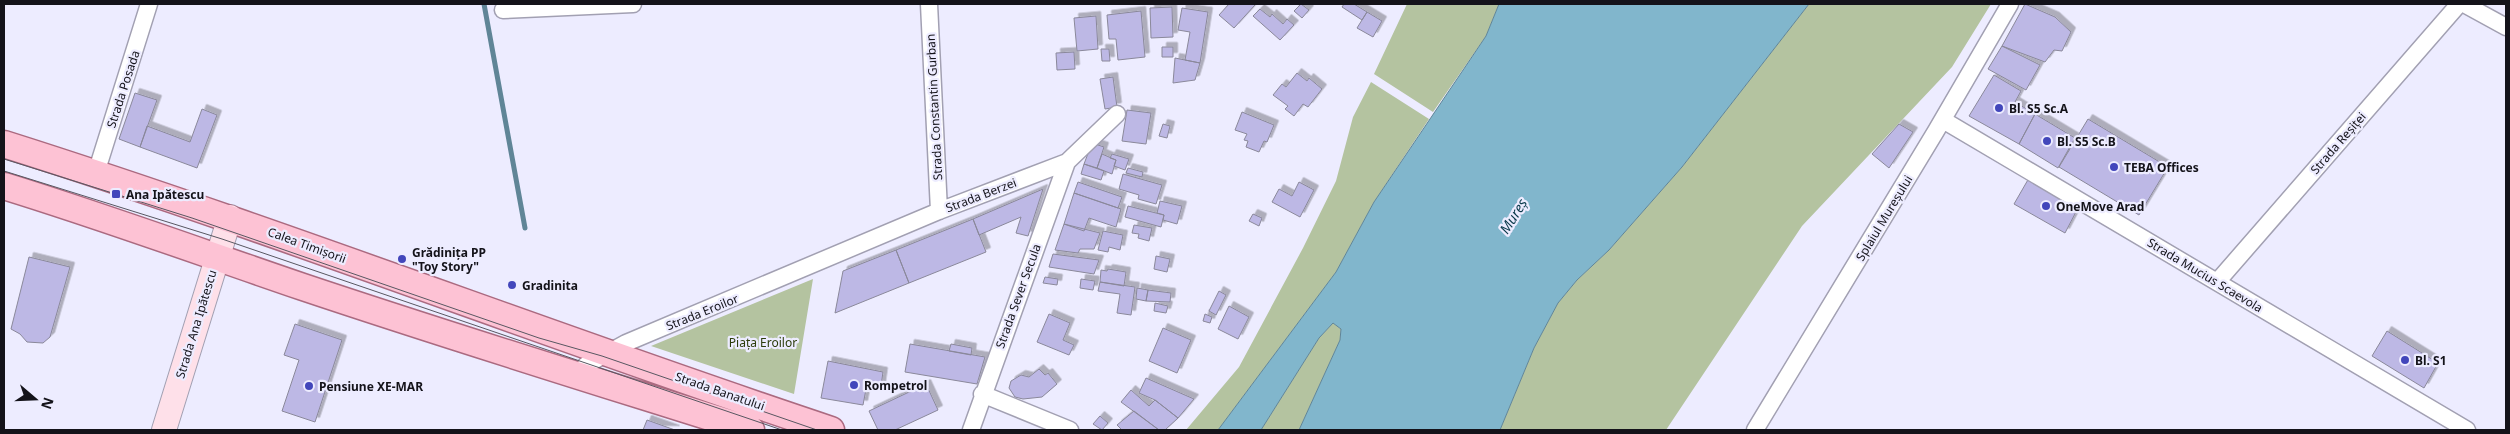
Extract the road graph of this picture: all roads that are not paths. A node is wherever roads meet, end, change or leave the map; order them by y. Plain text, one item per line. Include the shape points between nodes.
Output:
1 (149, 4) edge
2 (633, 4) edge
3 (929, 4) edge
4 (2010, 4) edge
5 (2459, 4) edge
6 (2464, 4) edge
7 (503, 10) dead end
8 (2506, 27) edge
9 (1117, 114) dead end
10 (1943, 120) junction
11 (4, 144) edge
12 (1067, 162) junction
13 (96, 173) junction
14 (4, 186) edge
15 (939, 211) junction
16 (230, 218) junction
17 (217, 256) junction
18 (832, 258) joint
19 (2217, 282) junction
20 (609, 352) junction
21 (578, 376) junction
22 (982, 394) junction
23 (164, 430) edge
24 (752, 430) edge
25 (832, 430) edge
26 (971, 430) edge
27 (1070, 430) edge
28 (1755, 430) edge
29 (2467, 430) edge

1 - 13 street, Strada Posada
2 - 7 street
3 - 15 street, Strada Constantin Gurban
4 - 10 street, Splaiul Mureșului
5 - 19 street, Strada Reșiței
6 - 8 street
9 - 12 street, Strada Berzei
10 - 19 street, Strada Mucius Scaevola
10 - 28 street, Splaiul Mureșului
11 - 13 main road, Calea Timișorii
12 - 15 street, Strada Berzei
12 - 22 street, Strada Sever Secula
13 - 16 main road, Calea Timișorii
14 - 17 main road
15 - 18 street, Strada Berzei
16 - 17 street, Strada Ana Ipătescu
16 - 20 main road, Calea Timișorii
17 - 21 main road
17 - 23 street, Strada Ana Ipătescu
18 - 20 street, Strada Eroilor
19 - 29 street, Strada Mucius Scaevola
20 - 21 street, Strada Eroilor via 586,365
20 - 25 main road, Strada Banatului
21 - 24 main road
22 - 26 street, Strada Sever Secula
22 - 27 street

